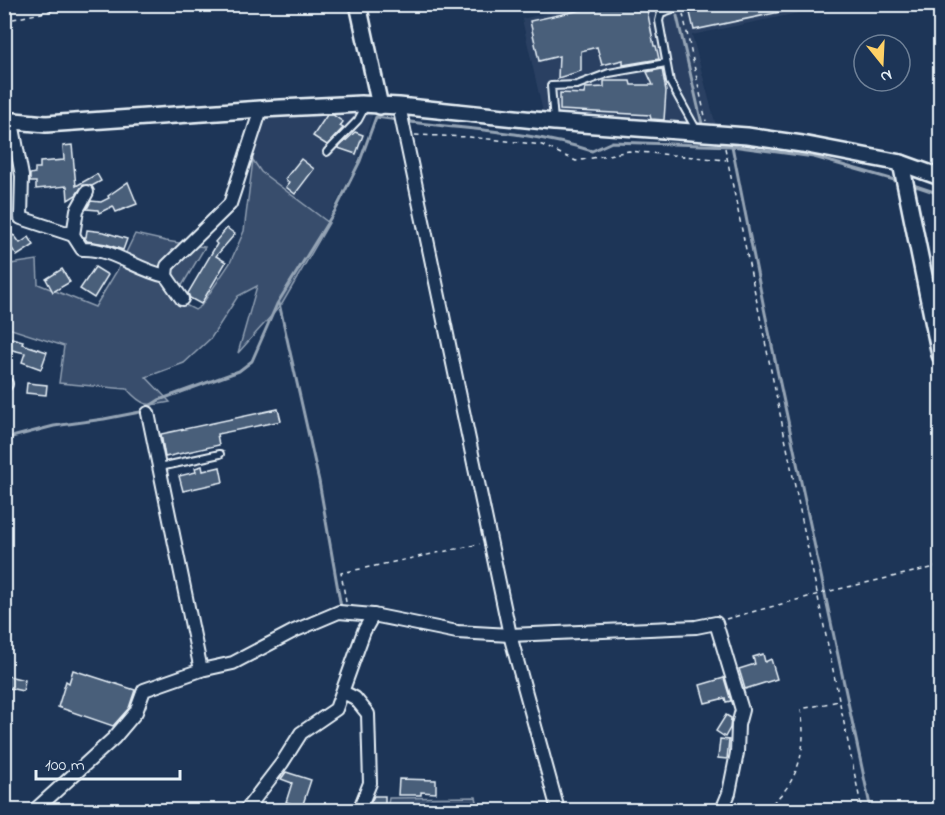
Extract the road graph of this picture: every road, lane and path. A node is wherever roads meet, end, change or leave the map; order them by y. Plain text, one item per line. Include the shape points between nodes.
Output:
1 (83, 4) edge
2 (358, 4) edge
3 (681, 6) edge
4 (4, 21) edge
5 (666, 63) junction
6 (373, 105) junction
7 (261, 109) junction
8 (402, 120) junction
9 (8, 121) edge
10 (554, 122) junction
11 (704, 133) junction
12 (724, 145) dead end
13 (327, 152) dead end
14 (727, 160) junction
15 (902, 168) junction
16 (940, 177) edge
17 (87, 192) dead end
18 (73, 235) junction
19 (166, 276) junction
20 (182, 298) dead end
21 (940, 355) edge
22 (148, 412) dead end
23 (220, 454) dead end
24 (159, 467) junction
25 (490, 542) junction
26 (940, 566) edge
27 (816, 595) junction
28 (346, 603) dead end
29 (373, 615) junction
30 (716, 623) junction
31 (510, 635) junction
32 (201, 670) junction
33 (342, 692) junction
34 (839, 701) junction
35 (35, 810) edge
36 (246, 810) edge
37 (363, 810) edge
38 (558, 810) edge
39 (722, 810) edge
40 (766, 810) edge
41 (862, 810) edge

1 - 4 path
2 - 6 street
3 - 5 lane via 661,13
3 - 11 path
5 - 10 lane via 577,85 551,86
5 - 11 lane via 670,82
6 - 7 street
6 - 8 street
6 - 13 lane
7 - 9 street via 46,124
7 - 19 street via 230,204 166,266
8 - 10 street
8 - 14 path via 470,136 542,145 576,161 629,151
8 - 25 street
9 - 18 street via 22,176 21,218
10 - 11 street
11 - 15 street via 802,144
12 - 14 path
14 - 27 path
15 - 16 street
15 - 21 street
17 - 18 street via 77,210
18 - 19 street via 82,249 96,249
19 - 20 street
22 - 24 street
23 - 24 lane
24 - 32 street
25 - 28 path via 341,573
25 - 31 street
26 - 27 path
27 - 30 path
27 - 34 path
29 - 31 street via 457,632
29 - 32 street via 339,612 233,663
29 - 33 street
30 - 31 street
30 - 39 street via 742,710 729,794
31 - 38 street
32 - 35 street via 144,690 136,712 114,738
33 - 36 street via 336,709 301,733
33 - 37 street via 355,698 368,714 370,783
34 - 40 path via 801,709 805,732 797,766 788,786
34 - 41 path

